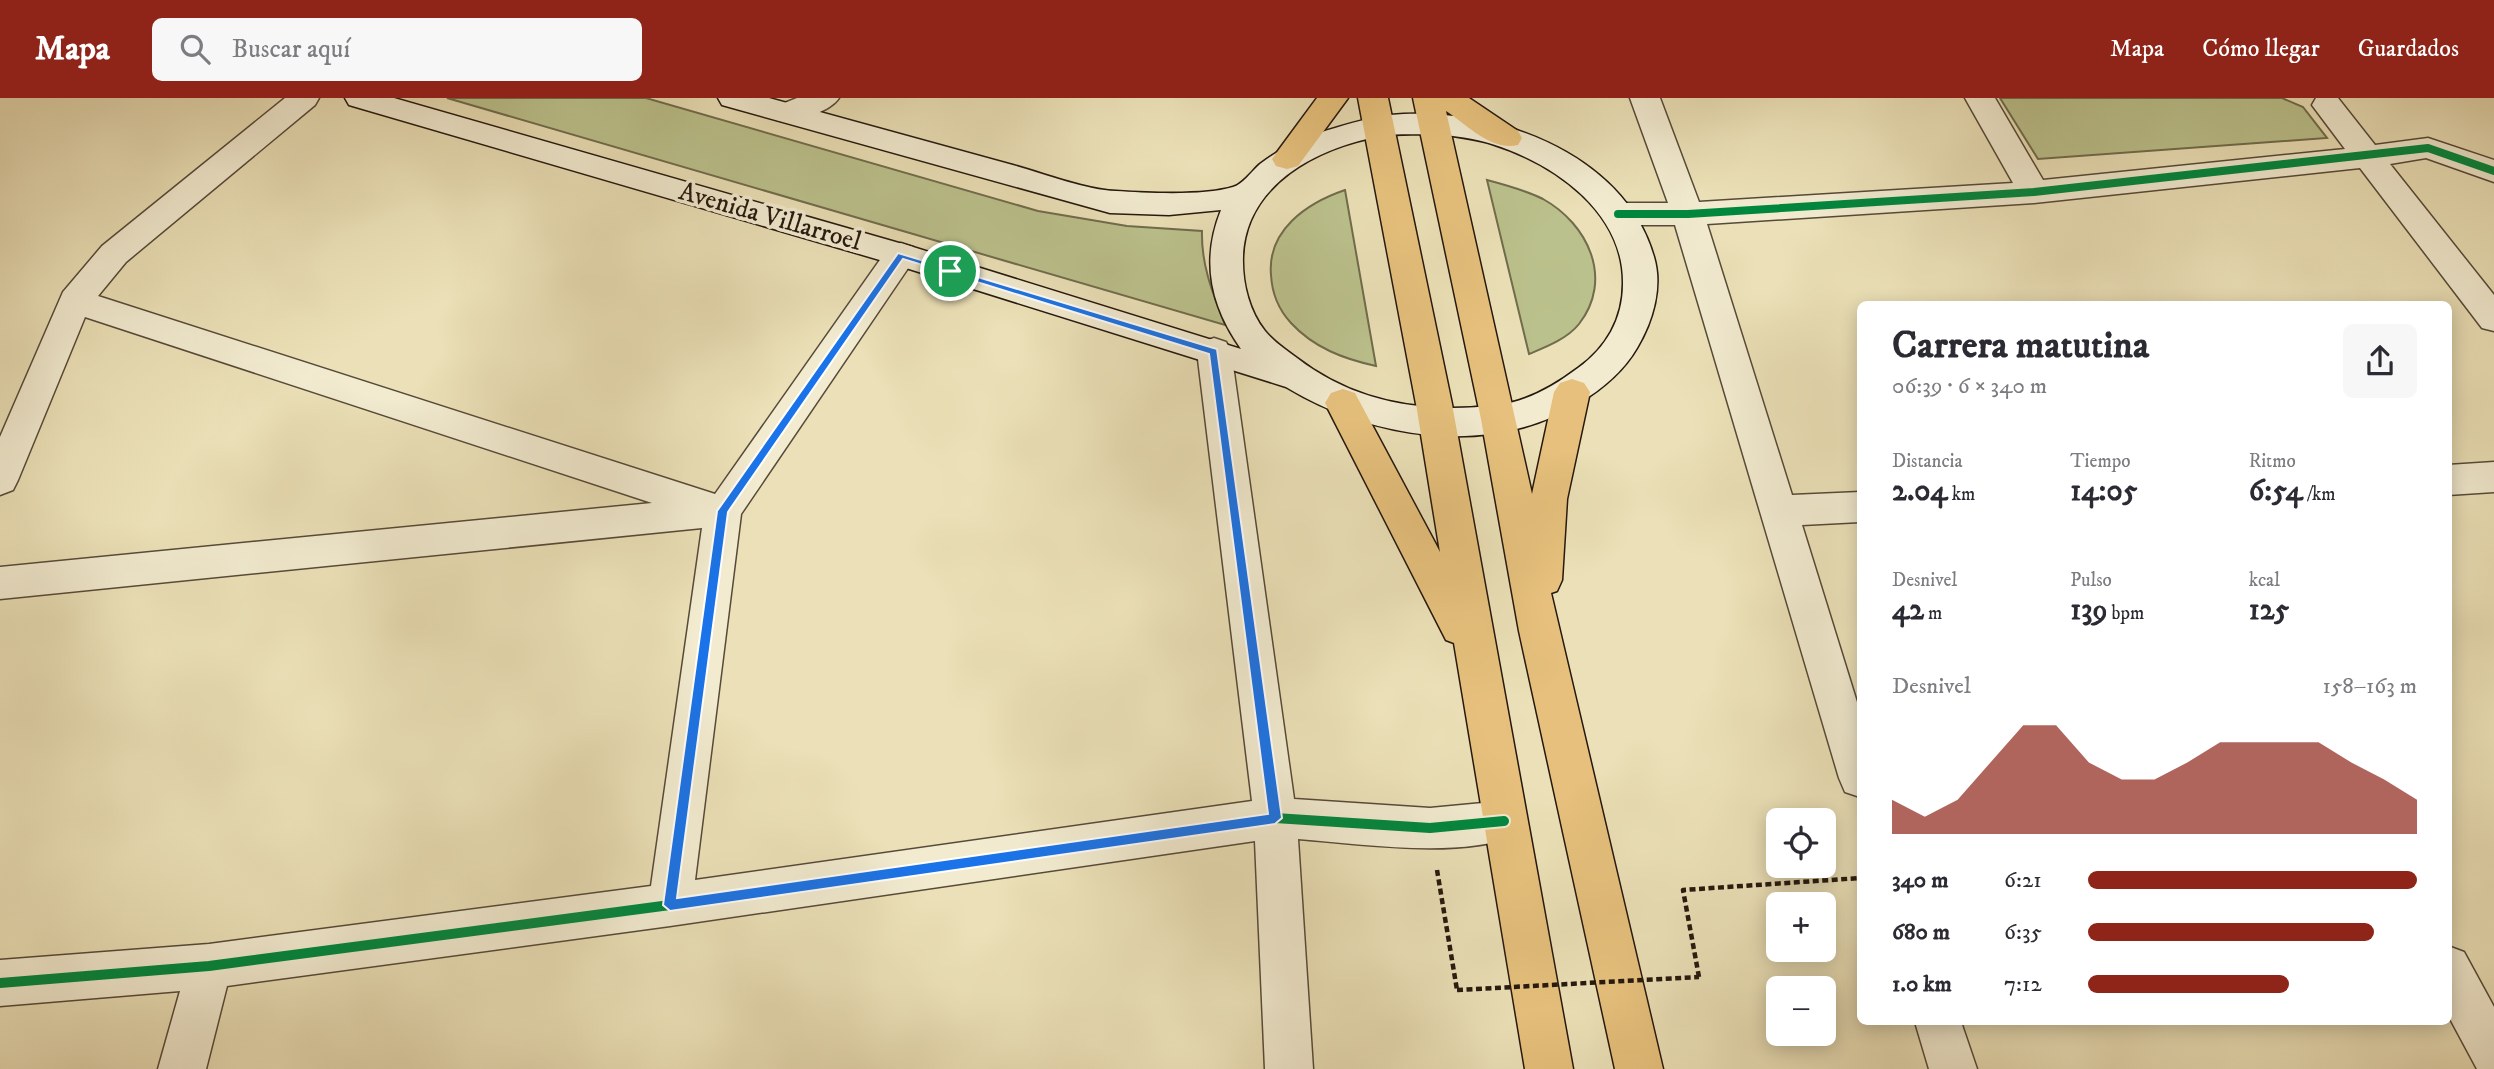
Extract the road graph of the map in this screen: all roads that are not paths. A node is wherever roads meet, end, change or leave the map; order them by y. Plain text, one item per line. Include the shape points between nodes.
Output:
1 (304, 98) edge
2 (360, 98) edge
3 (733, 98) edge
4 (824, 98) edge
5 (1333, 98) edge
6 (1645, 98) edge
7 (1980, 98) edge
8 (2319, 101) edge
9 (1437, 107) edge
10 (1377, 112) edge
11 (788, 113) junction
12 (2428, 148) junction
13 (2366, 157) junction
14 (1287, 159) junction
15 (2494, 171) edge
16 (2034, 192) junction
17 (1245, 197) junction
18 (1618, 214) junction
19 (1688, 214) junction
20 (901, 255) junction
21 (75, 301) junction
22 (2494, 319) edge
23 (1214, 351) junction
24 (1298, 380) junction
25 (1572, 392) junction
26 (1343, 403) junction
27 (1499, 419) junction
28 (1437, 422) junction
29 (2494, 477) edge
30 (0, 480) edge
31 (2452, 480) edge
32 (1857, 508) edge
33 (723, 511) junction
34 (1779, 511) junction
35 (0, 583) edge
36 (1539, 631) junction
37 (1478, 664) junction
38 (1857, 768) edge
39 (1275, 818) junction
40 (1504, 821) junction
41 (670, 905) junction
42 (209, 966) junction
43 (2452, 975) edge
44 (0, 983) edge
45 (1938, 1025) edge
46 (2494, 1054) edge
47 (182, 1069) edge
48 (1289, 1069) edge
49 (1549, 1069) edge
50 (1639, 1069) edge
51 (1953, 1069) edge

1 - 21 street via 114,254
2 - 20 street, Avenida Villarroel
3 - 11 street
4 - 11 street
5 - 14 highway
6 - 19 street
7 - 16 street
8 - 12 street
8 - 13 street
9 - 10 street
9 - 18 street via 1467,128 1507,138 1561,162 1594,186
9 - 27 highway
10 - 14 street
10 - 28 highway
11 - 17 street via 1110,202 1169,204
12 - 13 street
12 - 15 street
13 - 16 street
13 - 22 street
14 - 17 street
16 - 19 street
17 - 24 street via 1225,249 1229,295 1253,340
18 - 19 street
18 - 25 street via 1635,246 1642,279 1635,322 1612,361
19 - 34 street
20 - 23 street, Avenida Villarroel
20 - 33 street
21 - 30 street
21 - 33 street
23 - 24 street, Avenida Villarroel
23 - 39 street
24 - 26 street
25 - 27 street via 1535,410
25 - 36 highway via 1549,499
26 - 28 street via 1395,418
26 - 37 highway
27 - 28 street
27 - 36 highway
28 - 37 highway
29 - 31 street
32 - 34 street
33 - 35 street
33 - 41 street
34 - 38 street
36 - 50 highway
37 - 40 highway
39 - 40 street via 1430,828
39 - 41 street
39 - 48 street
40 - 49 highway
41 - 42 street
42 - 44 street
42 - 47 street
43 - 46 street
45 - 51 street

